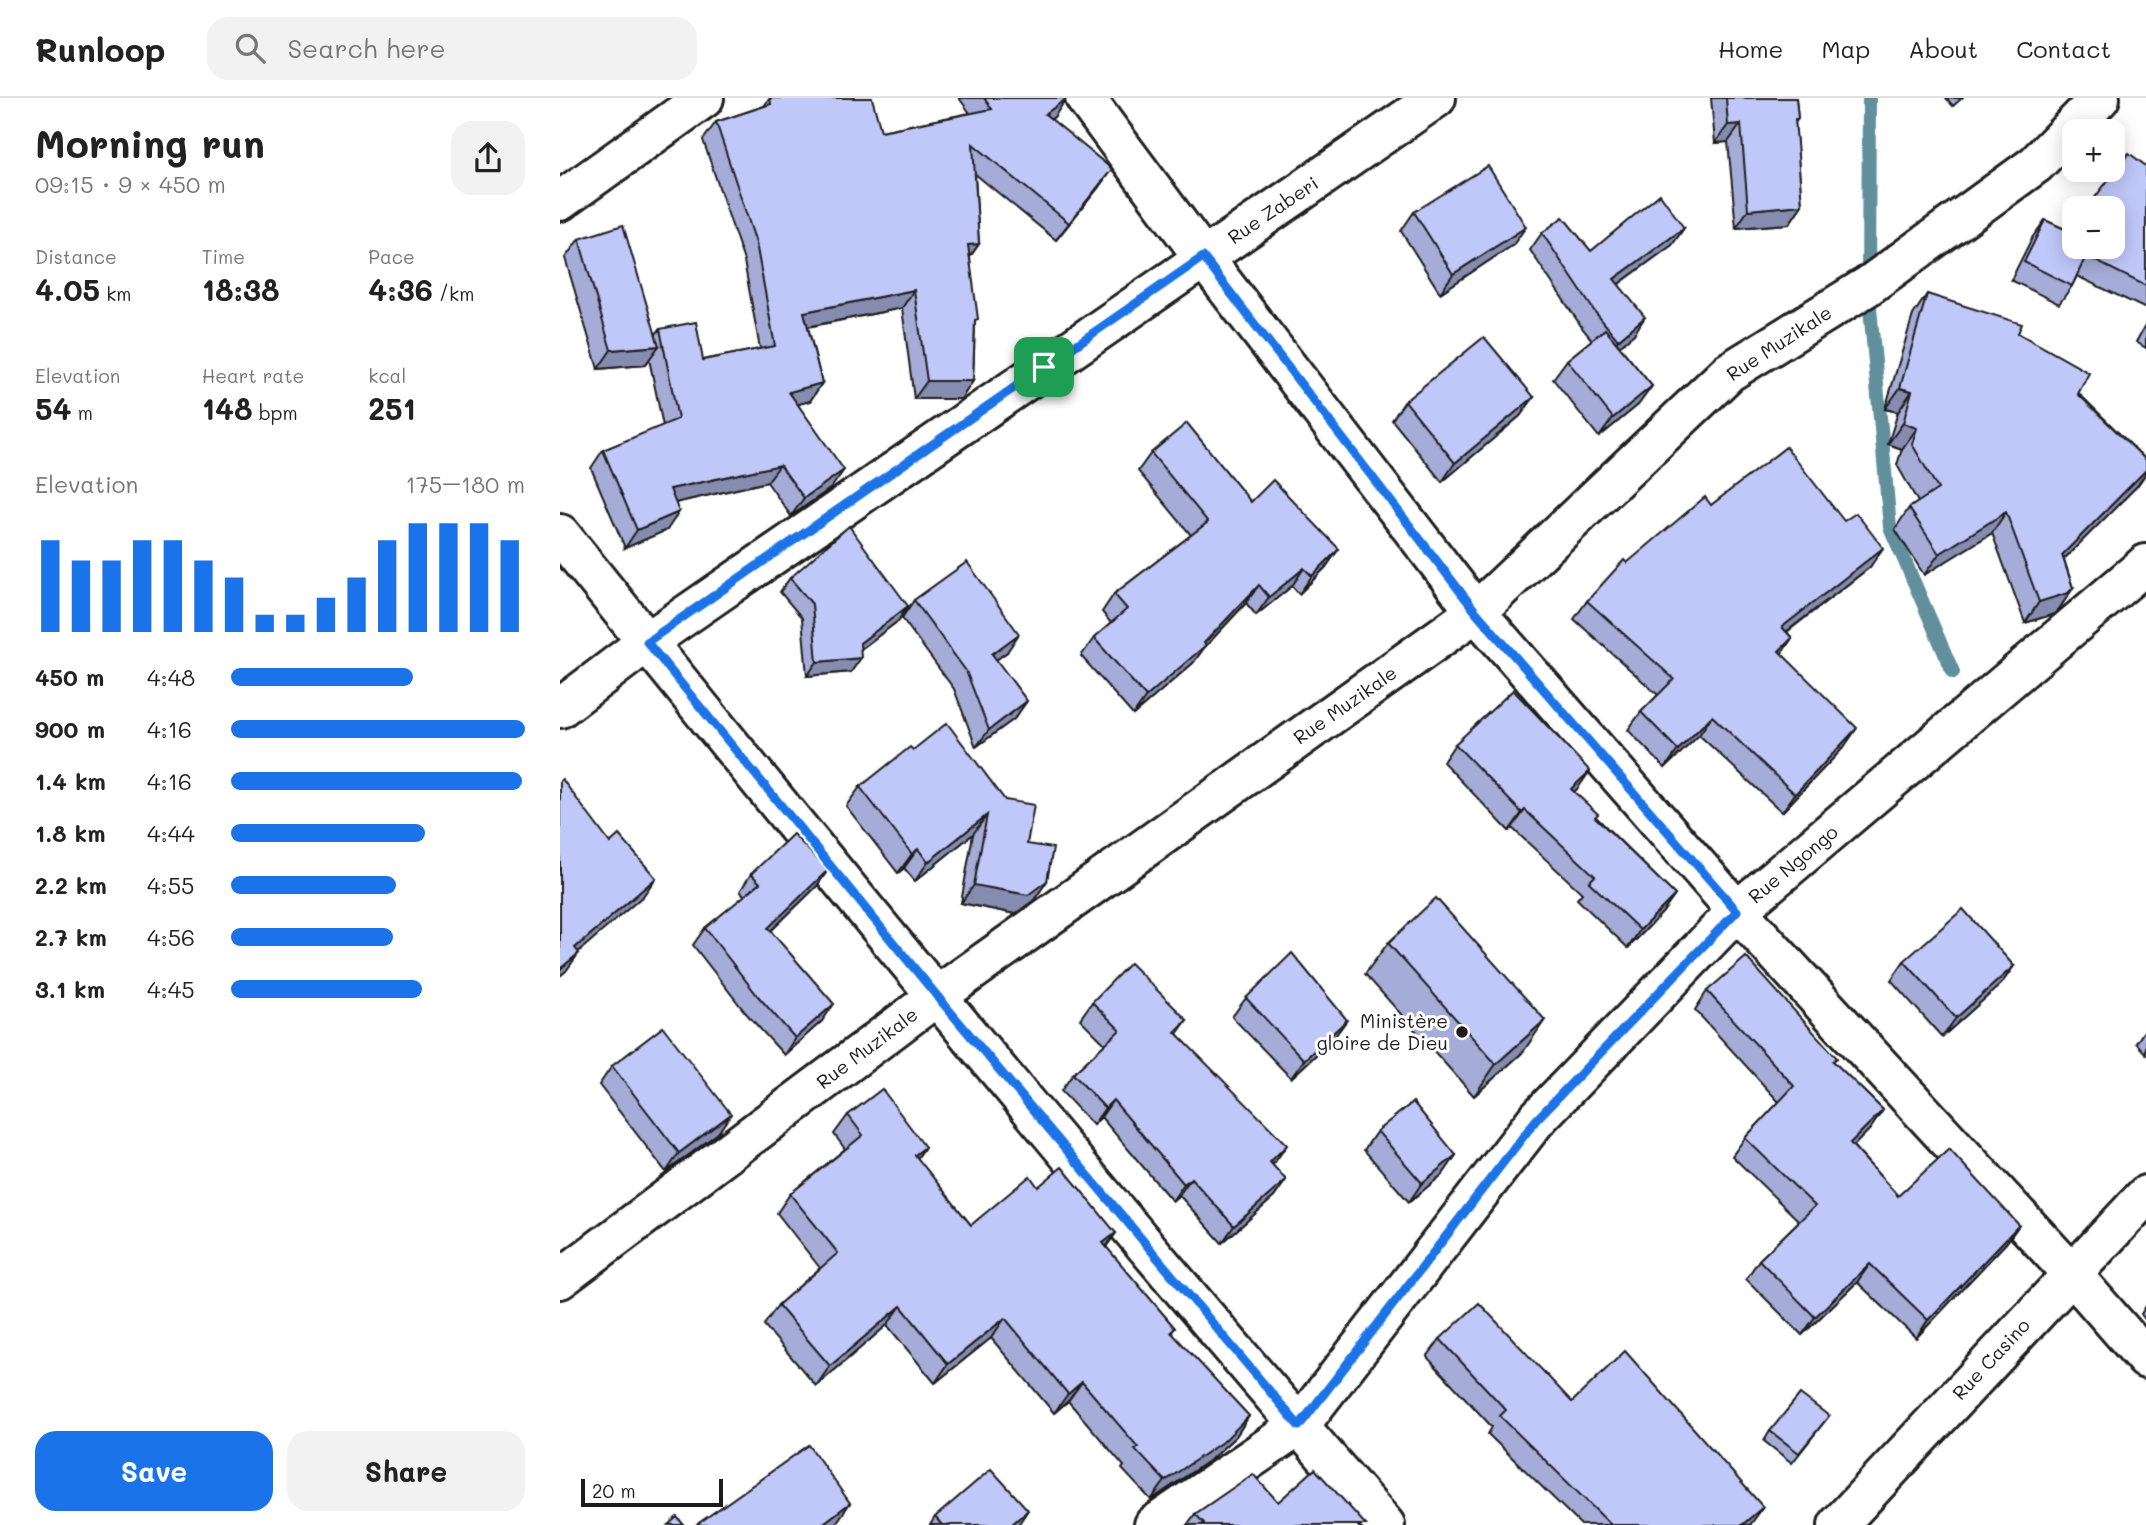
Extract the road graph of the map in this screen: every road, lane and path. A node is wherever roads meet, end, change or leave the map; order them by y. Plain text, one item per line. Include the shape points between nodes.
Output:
1 (704, 98) edge
2 (1085, 98) edge
3 (1436, 98) edge
4 (2100, 98) edge
5 (560, 201) edge
6 (1203, 257) junction
7 (560, 534) edge
8 (2146, 564) edge
9 (1476, 612) junction
10 (647, 642) junction
11 (560, 708) edge
12 (1737, 911) junction
13 (937, 996) junction
14 (2146, 1195) edge
15 (2071, 1273) junction
16 (560, 1279) edge
17 (2146, 1359) edge
18 (1299, 1426) junction
19 (1154, 1525) edge
20 (1385, 1525) edge
21 (1838, 1525) edge

1 - 5 street
2 - 6 street
3 - 6 street, Rue Zaberi
4 - 9 street, Rue Muzikale via 2036,164 1868,286 1729,372
6 - 9 street
6 - 10 street, Rue Zaberi
7 - 10 street
8 - 12 street, Rue Ngongo
9 - 12 street
9 - 13 street, Rue Muzikale
10 - 11 street, Rue Zaberi
10 - 13 street
12 - 15 street
12 - 18 street, Rue Ngongo via 1536,1120
13 - 16 street, Rue Muzikale
13 - 18 street
14 - 15 street, Rue Casino
15 - 17 street
15 - 21 street, Rue Casino
18 - 19 street, Rue Ngongo
18 - 20 street

